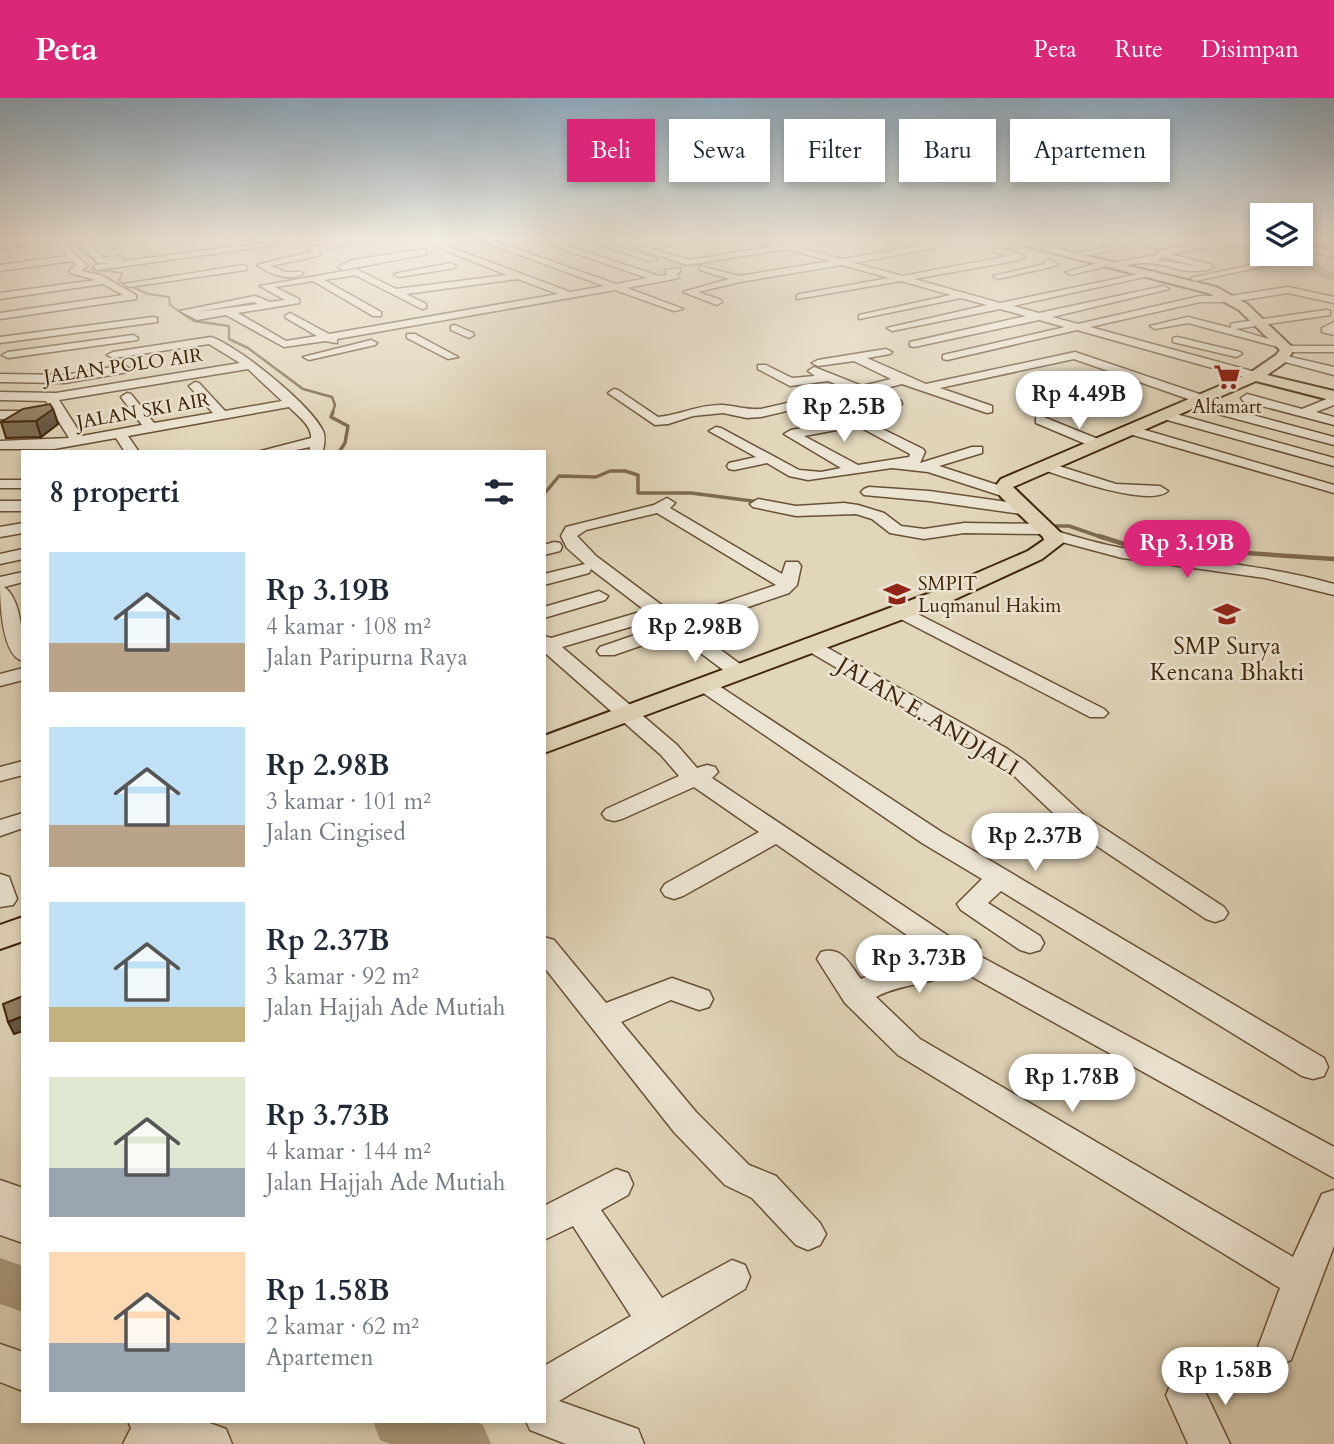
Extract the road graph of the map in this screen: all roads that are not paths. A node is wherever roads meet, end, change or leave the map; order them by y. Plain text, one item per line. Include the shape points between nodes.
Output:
1 (38, 300) edge
2 (83, 300) edge
3 (250, 300) edge
4 (257, 300) edge
5 (293, 300) edge
6 (355, 300) edge
7 (415, 300) edge
8 (531, 300) edge
9 (649, 300) edge
10 (711, 300) edge
11 (941, 300) edge
12 (981, 300) edge
13 (1025, 300) edge
14 (1103, 300) edge
15 (1196, 300) edge
16 (1225, 300) edge
17 (1231, 300) joint
18 (1284, 300) edge
19 (675, 301) dead end
20 (717, 302) dead end
21 (0, 305) edge
22 (269, 305) junction
23 (999, 305) junction
24 (556, 308) dead end
25 (408, 309) dead end
26 (228, 312) junction
27 (1330, 312) edge
28 (470, 313) junction
29 (0, 316) edge
30 (290, 316) dead end
31 (1036, 316) junction
32 (354, 318) dead end
33 (1305, 319) dead end
34 (1261, 321) junction
35 (330, 322) dead end
36 (197, 323) junction
37 (306, 326) junction
38 (1155, 326) dead end
39 (1074, 327) junction
40 (892, 328) junction
41 (1221, 328) junction
42 (1333, 328) edge
43 (293, 329) dead end
44 (471, 330) dead end
45 (281, 331) dead end
46 (267, 334) junction
47 (39, 335) junction
48 (1186, 335) dead end
49 (411, 336) junction
50 (140, 337) dead end
51 (327, 338) junction
52 (398, 339) dead end
53 (0, 340) edge
54 (212, 340) junction
55 (927, 340) junction
56 (385, 341) dead end
57 (105, 342) junction
58 (914, 344) joint
59 (1143, 346) junction
60 (1041, 347) dead end
61 (346, 348) junction
62 (1332, 348) edge
63 (1286, 351) junction
64 (886, 352) dead end
65 (968, 352) junction
66 (1236, 354) dead end
67 (8, 355) dead end
68 (113, 355) junction
69 (171, 356) junction
70 (307, 357) dead end
71 (452, 357) dead end
72 (855, 357) junction
73 (947, 357) junction
74 (1194, 360) junction
75 (57, 363) dead end
76 (251, 365) junction
77 (35, 366) dead end
78 (762, 367) dead end
79 (1169, 367) dead end
80 (124, 369) junction
81 (819, 370) junction
82 (1334, 371) edge
83 (841, 372) dead end
84 (872, 372) junction
85 (987, 374) junction
86 (1, 375) edge
87 (899, 376) junction
88 (1255, 376) junction
89 (65, 379) junction
90 (191, 381) junction
91 (135, 384) junction
92 (925, 388) junction
93 (862, 392) junction
94 (614, 393) dead end
95 (0, 396) edge
96 (127, 397) dead end
97 (54, 398) junction
98 (1247, 398) dead end
99 (1334, 398) edge
100 (820, 401) junction
101 (1197, 401) junction
102 (896, 404) dead end
103 (297, 408) junction
104 (987, 409) dead end
105 (1303, 413) junction
106 (0, 415) edge
107 (28, 415) junction
108 (1164, 415) junction
109 (223, 416) junction
110 (1041, 420) dead end
111 (1334, 421) edge
112 (859, 422) junction
113 (151, 428) junction
114 (782, 430) junction
115 (1132, 430) junction
116 (716, 431) dead end
117 (0, 435) edge
118 (1334, 441) edge
119 (126, 443) edge
120 (1098, 444) junction
121 (0, 445) edge
122 (79, 446) edge
123 (317, 446) edge
124 (282, 450) edge
125 (754, 450) junction
126 (977, 450) dead end
127 (0, 457) edge
128 (21, 457) edge
129 (769, 458) junction
130 (908, 462) junction
131 (1334, 462) edge
132 (734, 466) dead end
133 (1046, 466) junction
134 (932, 468) junction
135 (857, 471) junction
136 (0, 484) edge
137 (21, 484) edge
138 (1333, 489) edge
139 (1160, 491) dead end
140 (869, 492) dead end
141 (1008, 494) junction
142 (758, 505) dead end
143 (0, 506) edge
144 (21, 506) edge
145 (663, 506) joint
146 (1028, 510) junction
147 (21, 528) edge
148 (1048, 529) junction
149 (0, 532) edge
150 (21, 554) edge
151 (0, 559) edge
152 (792, 566) dead end
153 (583, 569) dead end
154 (21, 577) edge
155 (546, 579) edge
156 (0, 582) edge
157 (788, 585) junction
158 (1334, 590) edge
159 (599, 596) dead end
160 (7, 601) edge
161 (900, 611) junction
162 (546, 612) edge
163 (640, 618) dead end
164 (678, 625) junction
165 (810, 644) junction
166 (547, 647) edge
167 (21, 649) edge
168 (607, 651) dead end
169 (737, 671) junction
170 (21, 675) edge
171 (0, 680) edge
172 (21, 680) edge
173 (704, 684) junction
174 (0, 685) edge
175 (1097, 713) dead end
176 (626, 715) junction
177 (546, 744) edge
178 (21, 769) edge
179 (698, 772) junction
180 (0, 774) edge
181 (614, 814) dead end
182 (21, 821) edge
183 (0, 828) edge
184 (775, 834) junction
185 (816, 856) junction
186 (999, 879) junction
187 (674, 890) dead end
188 (1215, 913) dead end
189 (21, 930) edge
190 (0, 937) edge
191 (1030, 943) dead end
192 (546, 949) edge
193 (962, 952) junction
194 (831, 959) dead end
195 (856, 995) junction
196 (699, 999) dead end
197 (603, 1017) junction
198 (1313, 1067) dead end
199 (1334, 1148) edge
200 (1334, 1164) edge
201 (616, 1184) dead end
202 (1334, 1205) edge
203 (579, 1206) junction
204 (546, 1223) edge
205 (808, 1234) dead end
206 (732, 1277) dead end
207 (1301, 1281) junction
208 (657, 1323) junction
209 (1277, 1347) dead end
210 (0, 1363) edge
211 (21, 1371) edge
212 (546, 1387) edge
213 (1186, 1395) dead end
214 (546, 1417) edge
215 (150, 1430) edge
216 (211, 1444) edge
217 (624, 1444) edge
218 (1209, 1444) edge

1 - 21 street
2 - 29 street
3 - 36 street via 185,311
4 - 22 street
5 - 22 street
6 - 32 street via 381,314
7 - 25 street via 427,305
8 - 28 street
9 - 19 street
10 - 20 street
11 - 40 street via 862,316
12 - 23 street
13 - 23 street
14 - 31 street
15 - 39 street
16 - 17 street
17 - 34 main road
18 - 27 street
22 - 26 street
23 - 31 street
23 - 40 street
24 - 28 street via 488,321
26 - 36 street
26 - 46 street
27 - 34 street
28 - 51 street
30 - 37 street
31 - 39 street
31 - 55 street
33 - 42 street
34 - 41 street
34 - 63 main road
35 - 37 street
36 - 54 street via 214,332
37 - 43 street
37 - 51 street
38 - 41 street via 1185,319
39 - 59 street
39 - 65 street
40 - 55 street
41 - 48 street
41 - 63 street
44 - 49 street
45 - 46 street
46 - 51 street via 284,344
47 - 47 street via 32,318 142,308 156,324
47 - 53 street
49 - 52 street
49 - 71 street
50 - 57 street
51 - 61 street
54 - 69 street
54 - 76 street
55 - 58 street
56 - 61 street
57 - 67 street
57 - 68 street
58 - 73 street
59 - 66 street via 1177,340
59 - 74 street
60 - 65 street via 992,358
61 - 70 street via 349,350
62 - 63 street
63 - 82 street
63 - 88 main road
64 - 72 street
65 - 73 street
68 - 69 street
68 - 80 street
69 - 90 street
72 - 81 street
72 - 84 street
73 - 85 street
74 - 79 street
74 - 88 street
75 - 89 street
76 - 90 street, JALAN POLO AIR
76 - 103 street
77 - 86 street
78 - 81 street via 790,382
80 - 89 street
80 - 91 street
81 - 93 street
83 - 84 street
84 - 87 street
85 - 92 street
85 - 101 street via 1075,355
86 - 89 street
87 - 92 street
87 - 93 street
88 - 99 main road
88 - 101 main road
90 - 91 street, JALAN POLO AIR
90 - 109 street
91 - 97 street, JALAN POLO AIR
92 - 104 street
93 - 100 street
93 - 102 street
94 - 100 street via 655,421 723,409 753,414
95 - 97 street, JALAN POLO AIR
96 - 113 street
97 - 107 street
97 - 122 street
98 - 105 street
99 - 105 street
100 - 112 street
101 - 108 main road
101 - 118 street
103 - 109 street, JALAN SKI AIR
103 - 119 street, JALAN SKI AIR
103 - 123 street via 316,426
105 - 111 street
106 - 107 street
107 - 117 street
108 - 115 main road
108 - 131 street
109 - 113 street, JALAN SKI AIR
110 - 120 street
112 - 114 street
112 - 130 street via 918,452
113 - 119 street, JALAN SKI AIR
114 - 125 street
114 - 135 street
115 - 120 main road
115 - 138 street
116 - 125 street
119 - 122 street, JALAN SKI AIR
120 - 133 main road
121 - 122 street, JALAN SKI AIR
123 - 124 street
125 - 129 street
126 - 134 street via 931,462
127 - 128 street
129 - 132 street
129 - 135 street via 808,476
130 - 134 street
130 - 135 street
133 - 139 street via 1115,488
133 - 141 main road via 1007,483
134 - 141 street
136 - 137 street
140 - 146 street
141 - 146 main road
142 - 148 street via 796,511 858,510 874,514 896,530 923,534 964,528
143 - 144 street
145 - 157 street
145 - 164 street via 581,526 569,536 590,560
146 - 148 main road
147 - 149 street
148 - 158 street via 1092,547 1282,576
148 - 161 main road via 1054,542 1035,555
150 - 151 street
152 - 157 street
153 - 155 street
154 - 156 street
157 - 164 street
159 - 162 street
160 - 167 street
161 - 165 main road
161 - 175 street
163 - 166 street
164 - 168 street
164 - 169 street
165 - 169 main road
165 - 188 street, JALAN E. ANDJALI via 998,753 1076,821
166 - 176 street
169 - 173 main road
170 - 171 street
172 - 174 street
173 - 176 main road
173 - 186 street
176 - 177 main road
176 - 179 street
178 - 180 street
179 - 181 street
179 - 184 street
179 - 185 street
182 - 183 street
184 - 185 street
184 - 187 street
185 - 193 street
186 - 191 street via 970,904
186 - 198 street
189 - 190 main road
192 - 197 street
193 - 195 street via 943,966 884,979
193 - 199 street
193 - 200 street
194 - 195 street
195 - 207 street via 882,1025 920,1054
196 - 197 street via 666,990
197 - 205 street via 717,1156 737,1175 764,1188
201 - 203 street
202 - 207 street
203 - 204 street
203 - 208 street
206 - 208 street
207 - 209 street
208 - 212 street
210 - 211 street
213 - 218 street
214 - 217 street
215 - 216 street

